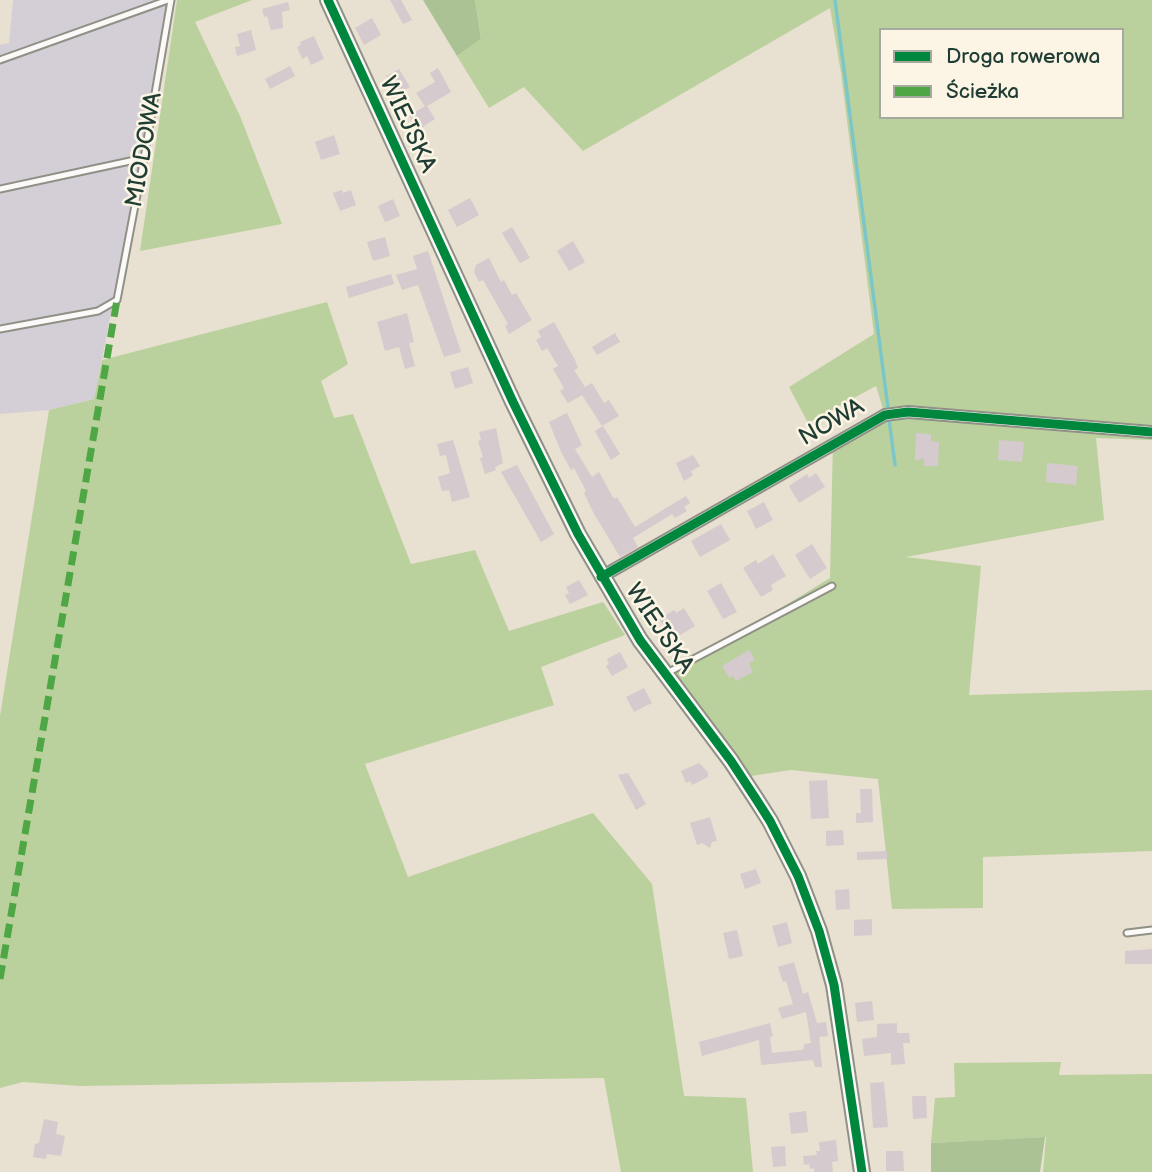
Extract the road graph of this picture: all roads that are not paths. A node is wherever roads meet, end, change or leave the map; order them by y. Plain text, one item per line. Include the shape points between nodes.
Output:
1 (169, 0) edge
2 (328, 0) edge
3 (0, 60) edge
4 (144, 158) junction
5 (0, 189) edge
6 (0, 330) edge
7 (1152, 432) edge
8 (601, 577) junction
9 (832, 586) dead end
10 (665, 675) junction
11 (1152, 930) edge
12 (1128, 933) dead end
13 (862, 1172) edge

1 - 3 lane
1 - 4 lane, MIODOWA
2 - 8 street, WIEJSKA via 549,479
4 - 5 lane
4 - 6 lane, MIODOWA via 117,300 98,311
7 - 8 street, NOWA via 908,412 885,415
8 - 10 street, WIEJSKA
9 - 10 lane
10 - 13 street, WIEJSKA via 763,810 810,905 834,985
11 - 12 lane

